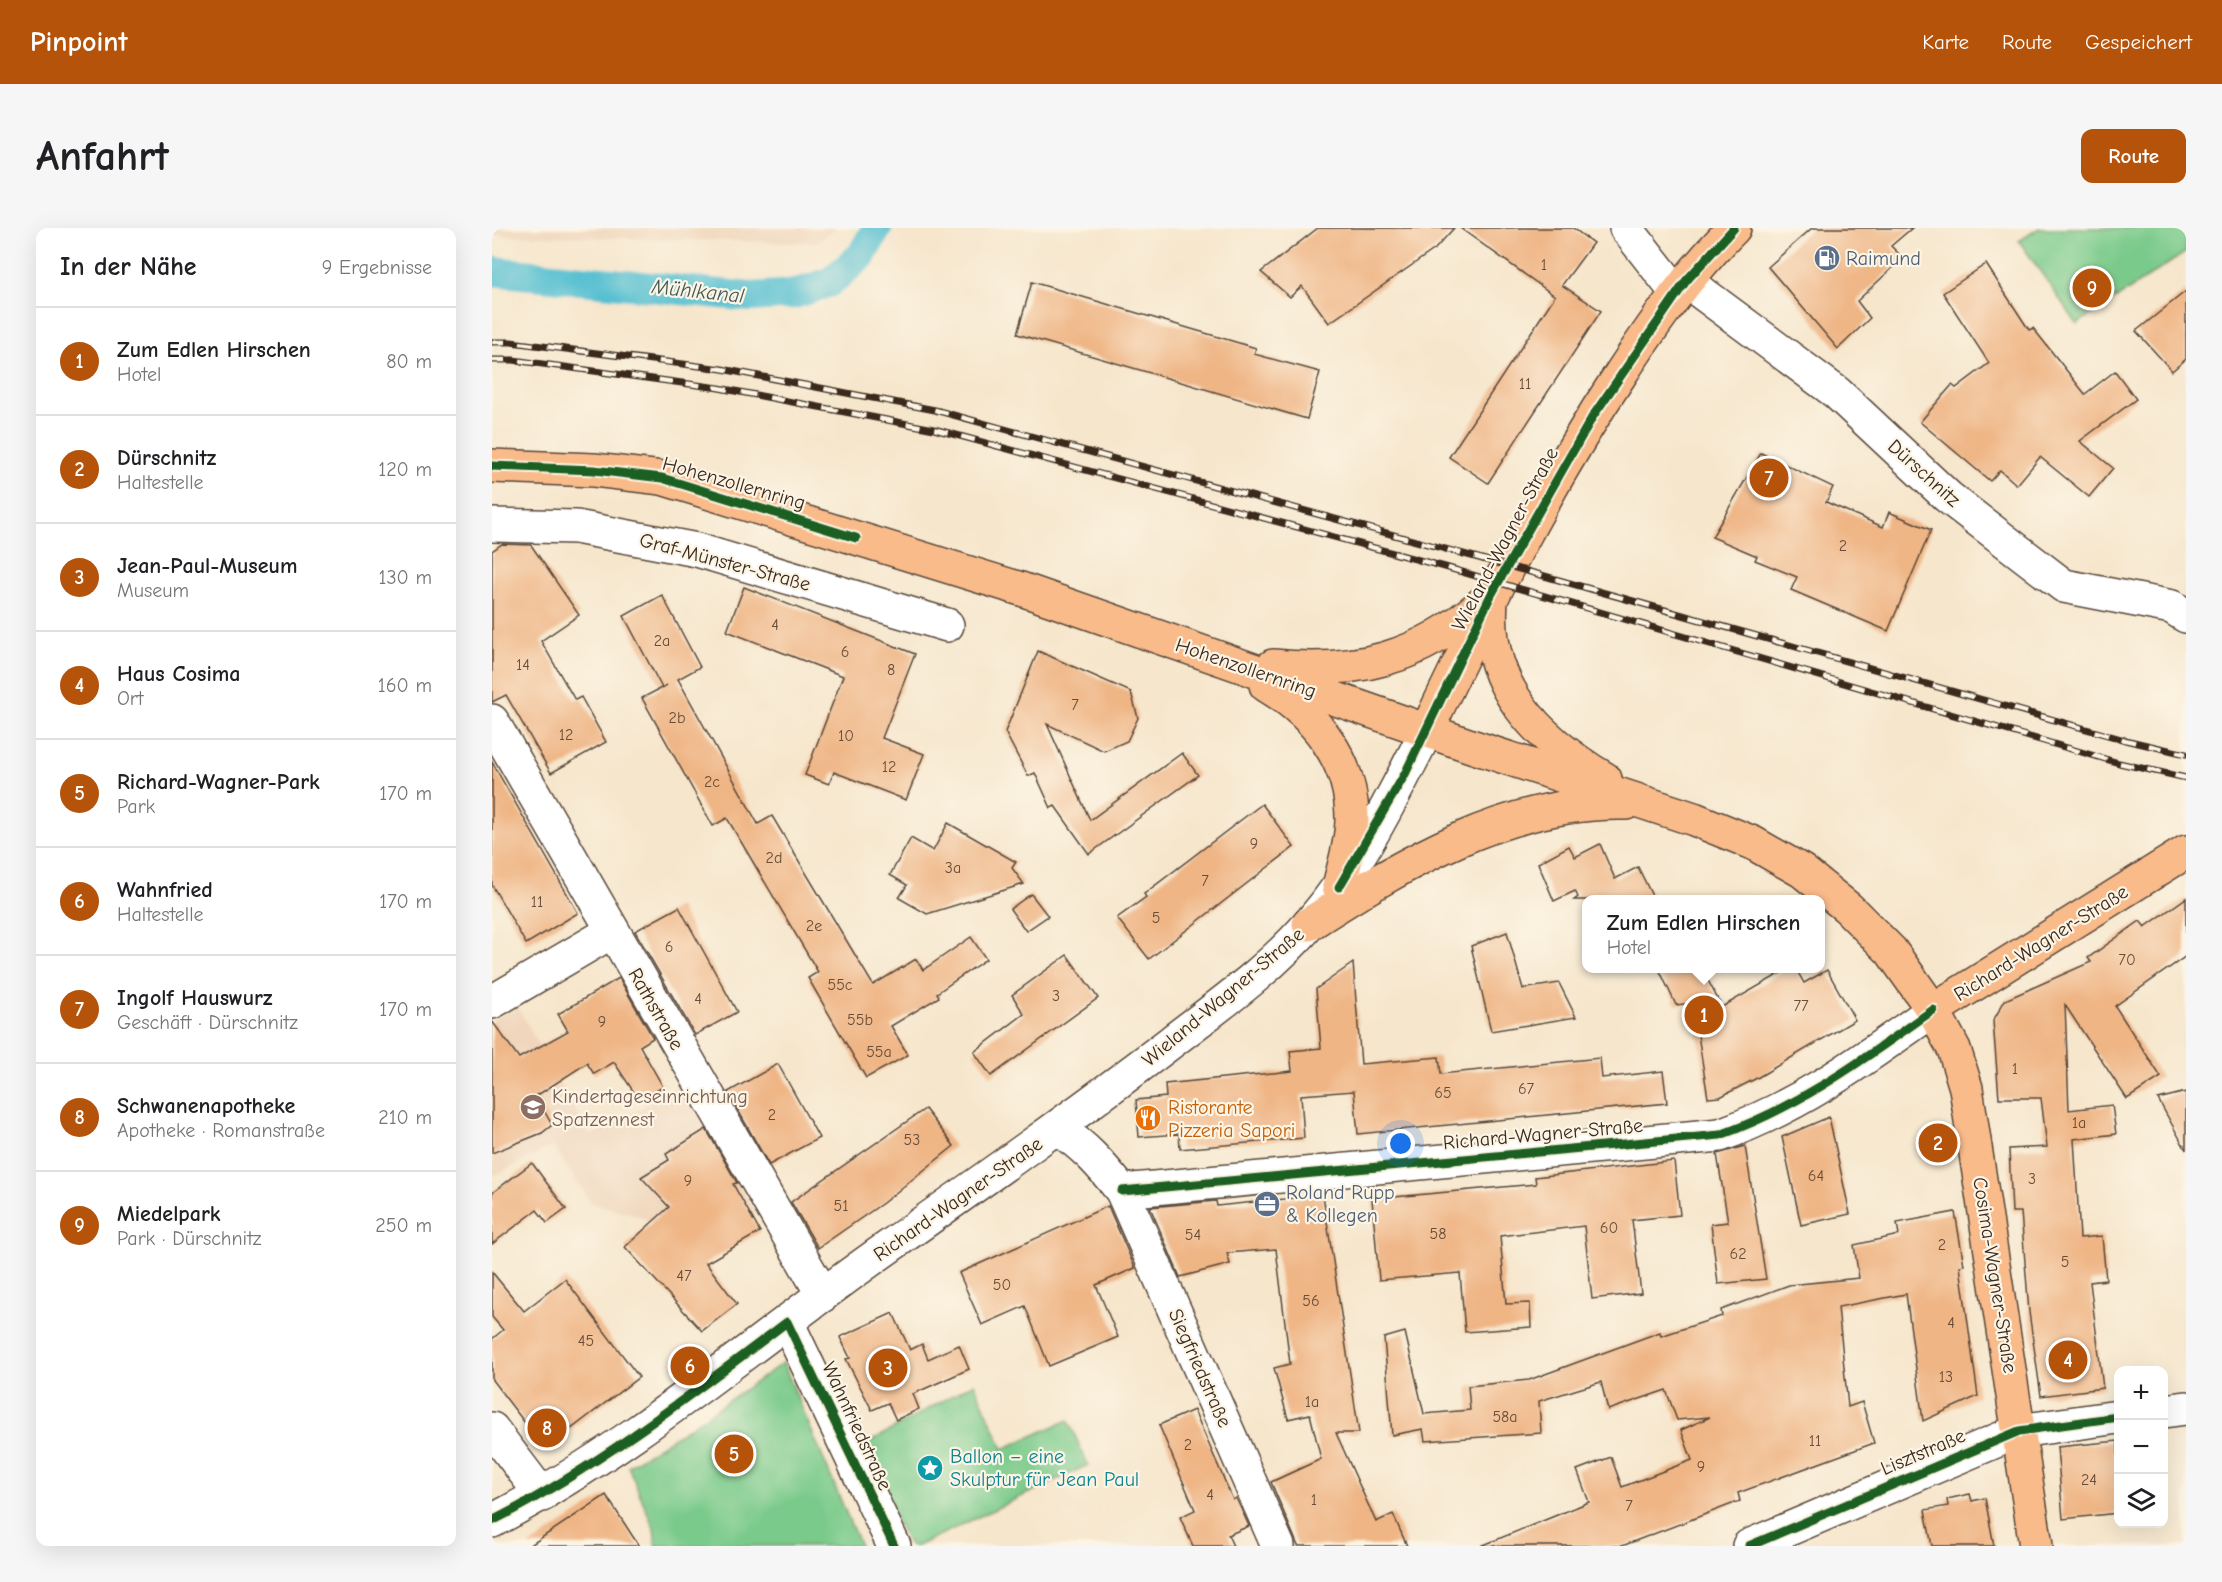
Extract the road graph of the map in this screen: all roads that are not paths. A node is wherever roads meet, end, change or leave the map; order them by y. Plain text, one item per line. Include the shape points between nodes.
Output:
1 (1626, 228) edge
2 (1734, 228) edge
3 (1681, 287) junction
4 (492, 466) edge
5 (496, 524) edge
6 (1491, 595) junction
7 (2186, 616) edge
8 (947, 625) dead end
9 (1229, 662) junction
10 (492, 721) edge
11 (1428, 730) junction
12 (1646, 803) junction
13 (2186, 852) edge
14 (1339, 887) junction
15 (1309, 924) junction
16 (611, 932) junction
17 (492, 1002) edge
18 (1933, 1010) junction
19 (1058, 1129) junction
20 (1122, 1191) junction
21 (823, 1295) junction
22 (788, 1322) junction
23 (2186, 1407) edge
24 (2168, 1410) edge
25 (2114, 1418) edge
26 (492, 1429) edge
27 (2019, 1431) junction
28 (542, 1495) junction
29 (492, 1521) edge
30 (894, 1546) edge
31 (1278, 1546) edge
32 (1749, 1546) edge
33 (2036, 1546) edge

1 - 3 street, Dürschnitz
2 - 3 main road, Wieland-Wagner-Straße
3 - 6 main road, Wieland-Wagner-Straße via 1593,416
3 - 7 street, Dürschnitz via 1837,393 1948,497 2064,586 2172,607
4 - 9 main road, Hohenzollernring via 594,470 662,478 1020,589
5 - 8 street, Graf-Münster-Straße via 576,527 697,550
6 - 9 main road via 1456,626 1395,658 1355,666 1306,669
6 - 11 main road, Wieland-Wagner-Straße
6 - 12 main road via 1493,649 1506,687 1525,715 1556,745
9 - 11 main road, Hohenzollernring
9 - 14 main road via 1301,711 1340,757 1352,819
10 - 16 street, Rathstraße
11 - 12 main road, Hohenzollernring
11 - 14 street, Wieland-Wagner-Straße
12 - 15 main road via 1608,802 1507,821 1401,868
12 - 18 main road, Hohenzollernring via 1753,843 1802,871 1848,908 1890,951
13 - 18 main road, Richard-Wagner-Straße
14 - 15 street, Wieland-Wagner-Straße
15 - 19 street, Wieland-Wagner-Straße via 1223,1002
16 - 17 street
16 - 21 street, Rathstraße
18 - 20 street, Richard-Wagner-Straße via 1820,1088 1764,1119 1720,1135
18 - 27 main road, Cosima-Wagner-Straße via 1954,1049 1966,1088
19 - 20 street, Richard-Wagner-Straße via 1095,1158
19 - 21 street, Richard-Wagner-Straße
20 - 31 street, Siegfriedstraße
21 - 22 street, Richard-Wagner-Straße
22 - 28 street, Richard-Wagner-Straße via 691,1394
22 - 30 street, Wahnfriedstraße
23 - 24 street
25 - 27 street, Lisztstraße
26 - 28 street
27 - 32 street, Lisztstraße
27 - 33 main road, Cosima-Wagner-Straße
28 - 29 street, Richard-Wagner-Straße

